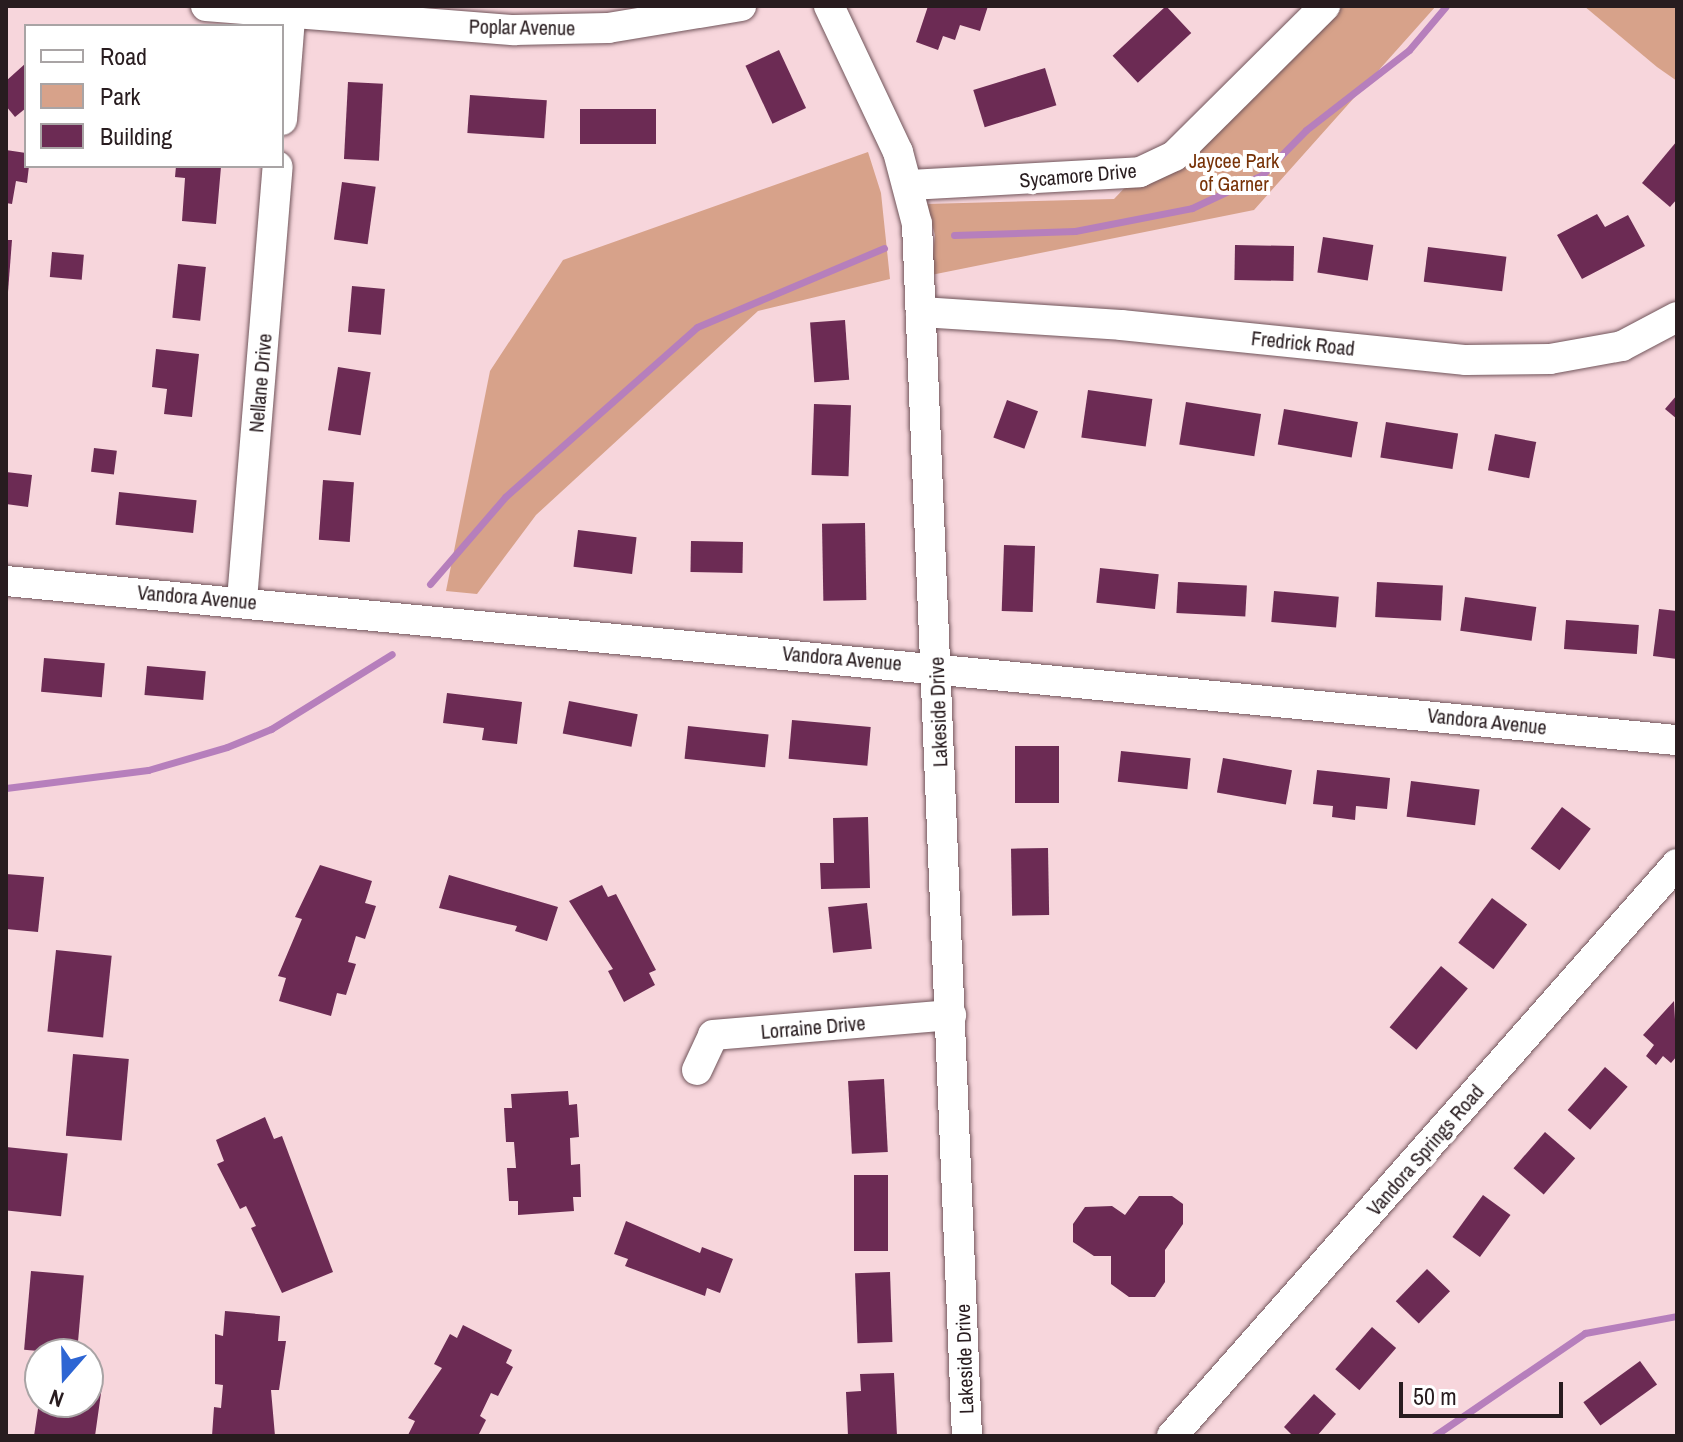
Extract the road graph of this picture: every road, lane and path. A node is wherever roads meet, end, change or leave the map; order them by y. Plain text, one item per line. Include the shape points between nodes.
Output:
1 (206, 6) edge
2 (741, 6) edge
3 (829, 6) edge
4 (1325, 6) edge
5 (291, 10) edge
6 (284, 96) edge
7 (278, 168) edge
8 (910, 185) junction
9 (921, 312) junction
10 (1677, 317) edge
11 (6, 581) edge
12 (242, 600) junction
13 (936, 667) junction
14 (1677, 740) edge
15 (1677, 864) edge
16 (951, 1015) junction
17 (697, 1070) dead end
18 (967, 1436) edge
19 (1172, 1436) edge

1 - 5 street, Poplar Avenue
2 - 5 street, Poplar Avenue via 608,28 530,30
3 - 8 street, Lakeside Drive
4 - 8 street, Sycamore Drive via 1174,156 1140,172
5 - 6 street
7 - 12 street, Nellane Drive
8 - 9 street, Lakeside Drive
9 - 10 street, Fredrick Road via 1121,325 1466,360 1550,359 1622,346
9 - 13 street, Lakeside Drive
11 - 12 street, Vandora Avenue
12 - 13 street, Vandora Avenue
13 - 14 street, Vandora Avenue
13 - 16 street, Lakeside Drive
15 - 19 street, Vandora Springs Road
16 - 17 street, Lorraine Drive via 713,1035
16 - 18 street, Lakeside Drive

